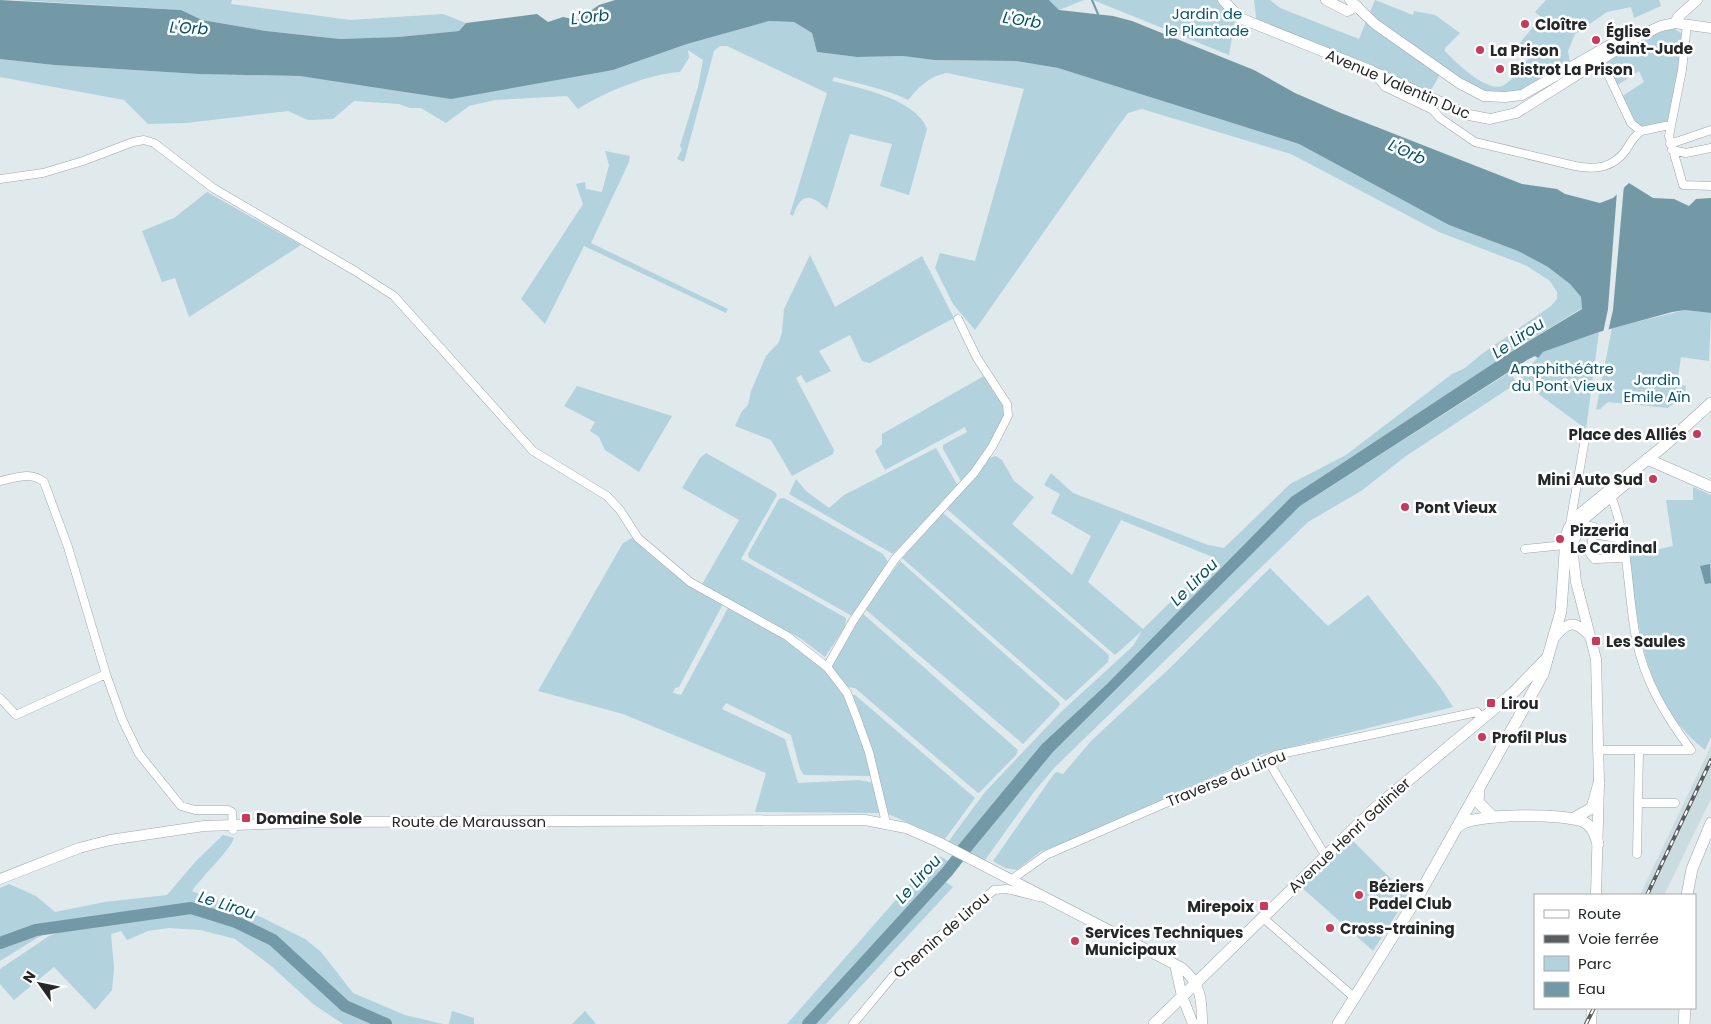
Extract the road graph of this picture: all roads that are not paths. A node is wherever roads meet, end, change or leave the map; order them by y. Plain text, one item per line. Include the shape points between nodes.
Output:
1 (1223, 0) edge
2 (1326, 0) edge
3 (1697, 0) edge
4 (1354, 3) edge
5 (1676, 23) junction
6 (1687, 24) junction
7 (1710, 30) edge
8 (1637, 37) junction
9 (1605, 68) dead end
10 (1372, 71) junction
11 (1670, 125) junction
12 (1711, 130) edge
13 (1641, 131) junction
14 (1671, 147) junction
15 (1711, 148) edge
16 (0, 179) edge
17 (1711, 186) edge
18 (958, 319) dead end
19 (1711, 403) edge
20 (1598, 437) dead end
21 (1645, 464) junction
22 (0, 482) edge
23 (1711, 487) edge
24 (1577, 491) junction
25 (1611, 496) junction
26 (1588, 507) junction
27 (1575, 526) junction
28 (1594, 534) junction
29 (1623, 539) junction
30 (1565, 545) junction
31 (1525, 549) dead end
32 (1626, 558) junction
33 (1555, 637) junction
34 (1591, 637) junction
35 (1550, 653) junction
36 (827, 667) junction
37 (106, 674) junction
38 (0, 698) edge
39 (1480, 715) junction
40 (1598, 750) junction
41 (1639, 751) junction
42 (1266, 759) junction
43 (1599, 783) junction
44 (1479, 789) junction
45 (1675, 803) dead end
46 (1638, 804) junction
47 (1492, 816) junction
48 (1574, 818) junction
49 (881, 823) junction
50 (1711, 823) edge
51 (233, 827) junction
52 (1456, 830) junction
53 (1598, 844) junction
54 (1637, 854) dead end
55 (1326, 855) junction
56 (0, 879) edge
57 (1010, 880) junction
58 (1596, 894) edge
59 (1687, 894) edge
60 (1048, 899) junction
61 (1262, 917) junction
62 (1175, 965) junction
63 (1196, 982) junction
64 (1182, 996) junction
65 (1355, 998) junction
66 (1592, 1009) edge
67 (1685, 1009) edge
68 (853, 1024) edge
69 (1154, 1024) edge
70 (1193, 1024) edge
71 (1202, 1024) edge
72 (1338, 1024) edge
73 (1591, 1024) edge
74 (1684, 1024) edge

1 - 10 main road, Avenue Valentin Duc via 1240,18
2 - 4 main road via 1347,11
3 - 5 main road via 1678,17
4 - 8 main road via 1375,24 1459,83 1484,96 1514,96 1530,92 1629,34
5 - 6 main road, Avenue Valentin Duc
5 - 8 main road, Avenue Valentin Duc via 1665,24
6 - 7 main road, Avenue Valentin Duc
6 - 11 street via 1678,96
8 - 10 main road, Avenue Valentin Duc via 1516,113 1499,118 1469,115
9 - 13 street via 1631,123
10 - 13 street via 1385,86 1433,110 1475,142 1512,152 1592,169 1608,166 1616,160
11 - 13 street
11 - 14 street
12 - 14 street
14 - 15 street via 1686,153
14 - 17 street via 1683,185
16 - 36 street via 43,173 133,142 144,140 154,143 213,188 394,296 533,451 607,496 638,538 690,582 787,636
18 - 36 street via 977,358 1007,404 1008,416 992,448 974,473 895,559 853,620
19 - 21 main road
20 - 24 street via 1594,434 1585,439
21 - 23 main road via 1663,465
21 - 25 main road
21 - 26 main road
22 - 37 street via 28,475 44,482 68,547
24 - 26 street via 1580,504
24 - 27 street
25 - 27 main road
25 - 29 street
26 - 27 main road
27 - 28 street via 1594,527
27 - 30 main road
27 - 34 main road via 1572,557
28 - 29 street
28 - 32 street via 1590,554 1594,559
29 - 32 street
30 - 31 street
30 - 33 main road via 1564,585
32 - 41 street via 1636,640 1648,681 1663,710 1691,750
33 - 34 main road via 1568,624 1579,626
33 - 35 main road
34 - 40 main road via 1596,659
35 - 39 main road, Avenue Henri Galinier via 1513,693
35 - 44 main road via 1543,674
36 - 49 street via 847,692 869,752
37 - 38 street via 16,714
37 - 51 street via 139,754 181,806 195,810 228,810 232,812
39 - 42 street, Traverse du Lirou
39 - 55 main road, Avenue Henri Galinier
40 - 41 street
40 - 43 main road
41 - 46 street
42 - 55 street
42 - 57 street, Traverse du Lirou via 1046,855
43 - 48 main road via 1592,808
43 - 53 main road
44 - 47 main road via 1478,802
44 - 52 main road
45 - 46 street
46 - 54 street
47 - 48 main road
47 - 52 main road via 1466,821
48 - 53 main road via 1590,826
49 - 51 main road, Route de Maraussan
49 - 57 main road, Route de Maraussan via 906,828
50 - 59 main road via 1692,869
51 - 56 main road, Route de Maraussan via 65,854
52 - 65 main road
53 - 58 main road
55 - 61 main road, Avenue Henri Galinier
57 - 60 main road, Route de Maraussan
60 - 62 main road, Route de Maraussan
60 - 68 street, Chemin de Lirou via 1007,889 994,890 893,976
61 - 63 main road, Avenue Henri Galinier
61 - 65 street
62 - 63 main road, Route de Maraussan
62 - 64 main road
63 - 64 main road, Avenue Henri Galinier
63 - 71 main road via 1203,1004
64 - 69 main road, Avenue Henri Galinier
64 - 70 main road
65 - 72 main road
66 - 73 main road
67 - 74 main road

